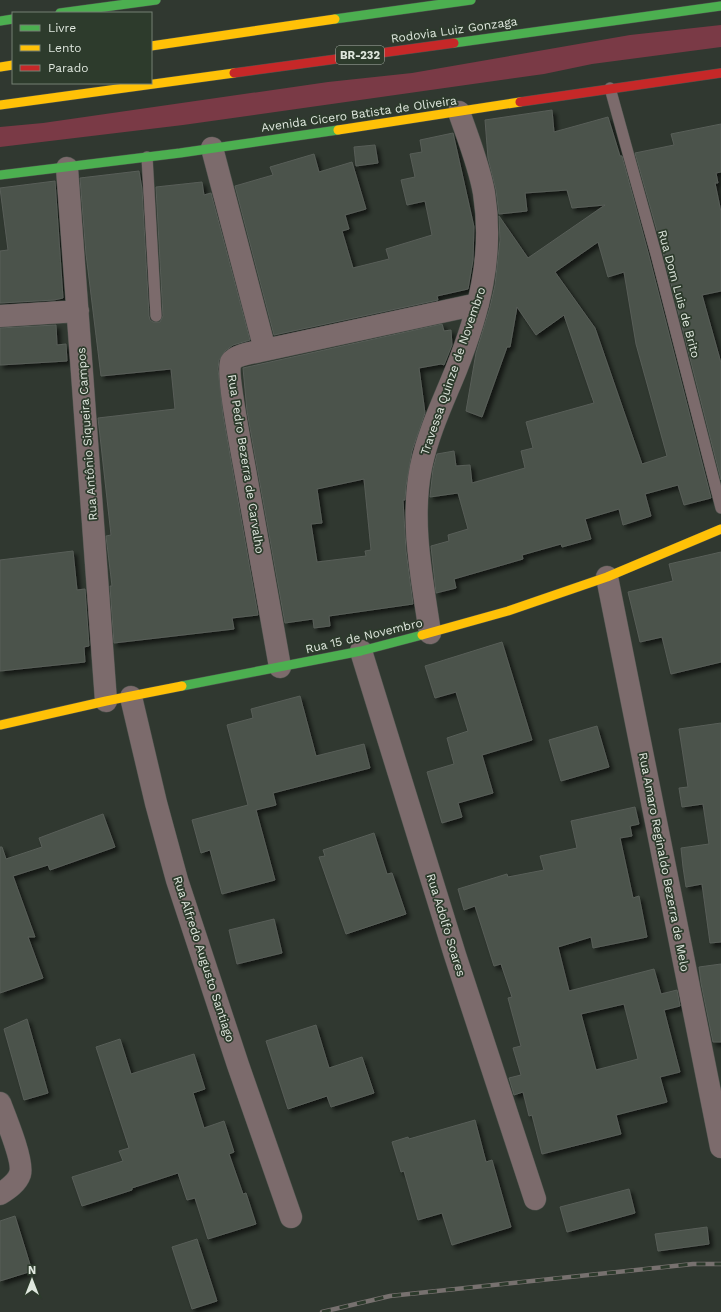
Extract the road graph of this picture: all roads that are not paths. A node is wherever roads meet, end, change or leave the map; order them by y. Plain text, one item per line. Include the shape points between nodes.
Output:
1 (156, 0) edge
2 (471, 0) edge
3 (721, 6) edge
4 (65, 8) edge
5 (12, 19) edge
6 (0, 21) edge
7 (152, 46) edge
8 (12, 66) edge
9 (0, 67) edge
10 (721, 73) edge
11 (610, 88) junction
12 (0, 106) edge
13 (459, 112) junction
14 (212, 148) junction
15 (147, 157) junction
16 (67, 168) junction
17 (0, 175) edge
18 (478, 304) junction
19 (78, 311) junction
20 (0, 316) edge
21 (156, 316) dead end
22 (265, 350) junction
23 (721, 508) edge
24 (721, 529) edge
25 (607, 577) junction
26 (430, 633) junction
27 (360, 650) junction
28 (280, 667) junction
29 (131, 697) junction
30 (106, 701) junction
31 (0, 725) edge
32 (0, 1103) edge
33 (721, 1148) edge
34 (0, 1194) edge
35 (535, 1199) dead end
36 (291, 1217) dead end

1 - 4 main road
2 - 7 main road
3 - 12 main road, Rodovia Luiz Gonzaga / BR-232
5 - 6 main road
8 - 9 main road
10 - 11 main road, Avenida Cicero Batista de Oliveira
11 - 13 main road, Avenida Cicero Batista de Oliveira
11 - 23 lane, Rua Dom Luis de Brito via 656,254
13 - 14 main road, Avenida Cicero Batista de Oliveira
13 - 18 street, Travessa Quinze de Novembro via 484,193 487,221 486,265
14 - 15 main road, Avenida Cicero Batista de Oliveira
14 - 22 street
15 - 16 main road, Avenida Cicero Batista de Oliveira
15 - 21 lane
16 - 17 main road, Avenida Cicero Batista de Oliveira
16 - 19 street, Rua Antônio Siqueira Campos
18 - 22 street
18 - 26 street, Travessa Quinze de Novembro via 432,431 421,466 417,492 419,556
19 - 20 street
19 - 30 street, Rua Antônio Siqueira Campos
22 - 28 street, Rua Pedro Bezerra de Carvalho via 234,358 230,371
24 - 25 main road, Rua 15 de Novembro
25 - 26 main road, Rua 15 de Novembro via 508,611
25 - 33 street, Rua Amaro Reginaldo Bezerra de Melo
26 - 27 main road, Rua 15 de Novembro
27 - 28 main road, Rua 15 de Novembro
27 - 35 street, Rua Adolfo Soares via 455,955
28 - 29 main road, Rua 15 de Novembro
29 - 30 main road, Rua 15 de Novembro
29 - 36 street, Rua Alfredo Augusto Santiago via 177,880
30 - 31 main road, Rua 15 de Novembro
32 - 34 street via 21,1172 10,1187

